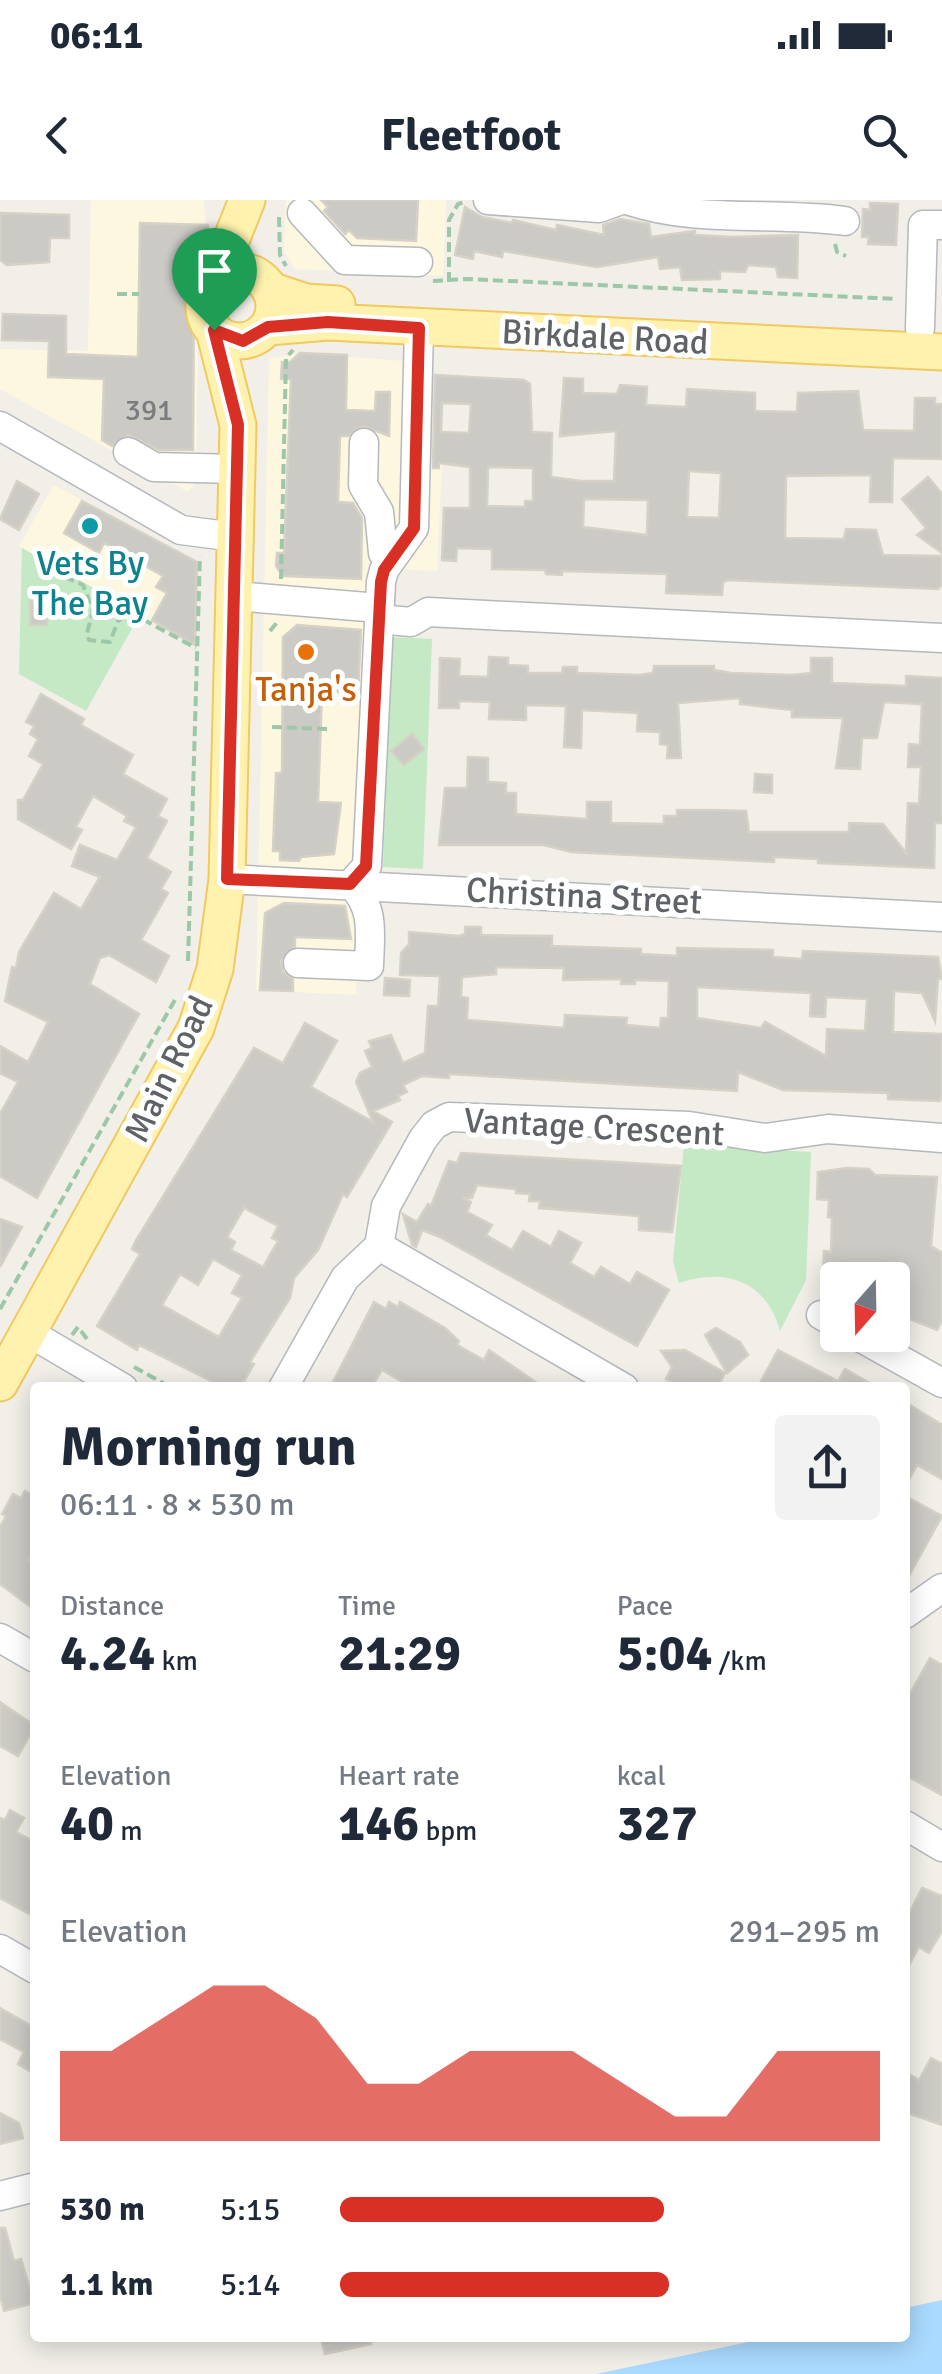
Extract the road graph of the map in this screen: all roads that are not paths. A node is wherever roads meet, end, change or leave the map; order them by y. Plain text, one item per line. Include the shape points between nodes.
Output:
1 (488, 200) edge
2 (624, 200) edge
3 (532, 201) edge
4 (291, 207) edge
5 (246, 208) edge
6 (840, 214) edge
7 (942, 225) edge
8 (274, 280) junction
9 (215, 281) junction
10 (427, 292) junction
11 (931, 327) edge
12 (214, 330) junction
13 (272, 339) junction
14 (238, 425) junction
15 (0, 426) edge
16 (364, 442) dead end
17 (128, 452) dead end
18 (237, 470) junction
19 (235, 538) junction
20 (390, 560) junction
21 (234, 596) junction
22 (379, 614) junction
23 (942, 638) edge
24 (227, 879) junction
25 (350, 884) junction
26 (942, 916) edge
27 (298, 963) dead end
28 (942, 1138) edge
29 (380, 1246) junction
30 (28, 1332) junction
31 (886, 1352) edge
32 (0, 1382) edge
33 (114, 1382) edge
34 (286, 1382) edge
35 (614, 1382) edge
36 (942, 1383) edge
37 (942, 1588) edge
38 (910, 1610) edge
39 (0, 1638) edge
40 (30, 1655) edge
41 (910, 1828) edge
42 (942, 1847) edge
43 (0, 1949) edge
44 (30, 1966) edge
45 (30, 2188) edge
46 (0, 2196) edge

1 - 3 street
2 - 3 street via 599,208
2 - 6 street via 715,217
4 - 10 street via 345,260
5 - 8 main road
5 - 9 main road
7 - 11 street via 924,224
8 - 9 main road via 236,271
8 - 10 main road, Birkdale Road via 306,302
8 - 13 main road
9 - 12 main road via 204,311
10 - 11 main road, Birkdale Road
10 - 11 main road, Birkdale Road via 444,318 538,334
10 - 13 main road, Birkdale Road via 310,322
10 - 20 street via 414,528
12 - 13 main road via 243,341
12 - 14 main road, Main Road
13 - 14 main road, Main Road
14 - 18 main road, Main Road
15 - 19 street via 181,530
16 - 20 street via 363,486 378,512 382,553
17 - 18 street via 154,467
18 - 19 main road, Main Road
19 - 21 main road, Main Road
20 - 22 street
21 - 22 street
21 - 24 main road, Main Road
22 - 23 street via 411,622 428,612
22 - 25 street via 366,866
24 - 25 street, Christina Street
24 - 30 main road, Main Road via 216,969 196,1028
25 - 26 street, Christina Street
25 - 27 street via 370,912 369,966
28 - 29 street, Vantage Crescent via 828,1129 764,1138 689,1126 449,1117 423,1139 386,1206
29 - 34 street via 345,1278
29 - 35 street
30 - 32 main road, Main Road
30 - 33 street
31 - 36 street
37 - 38 street
39 - 40 street
41 - 42 street
43 - 44 street
45 - 46 street

